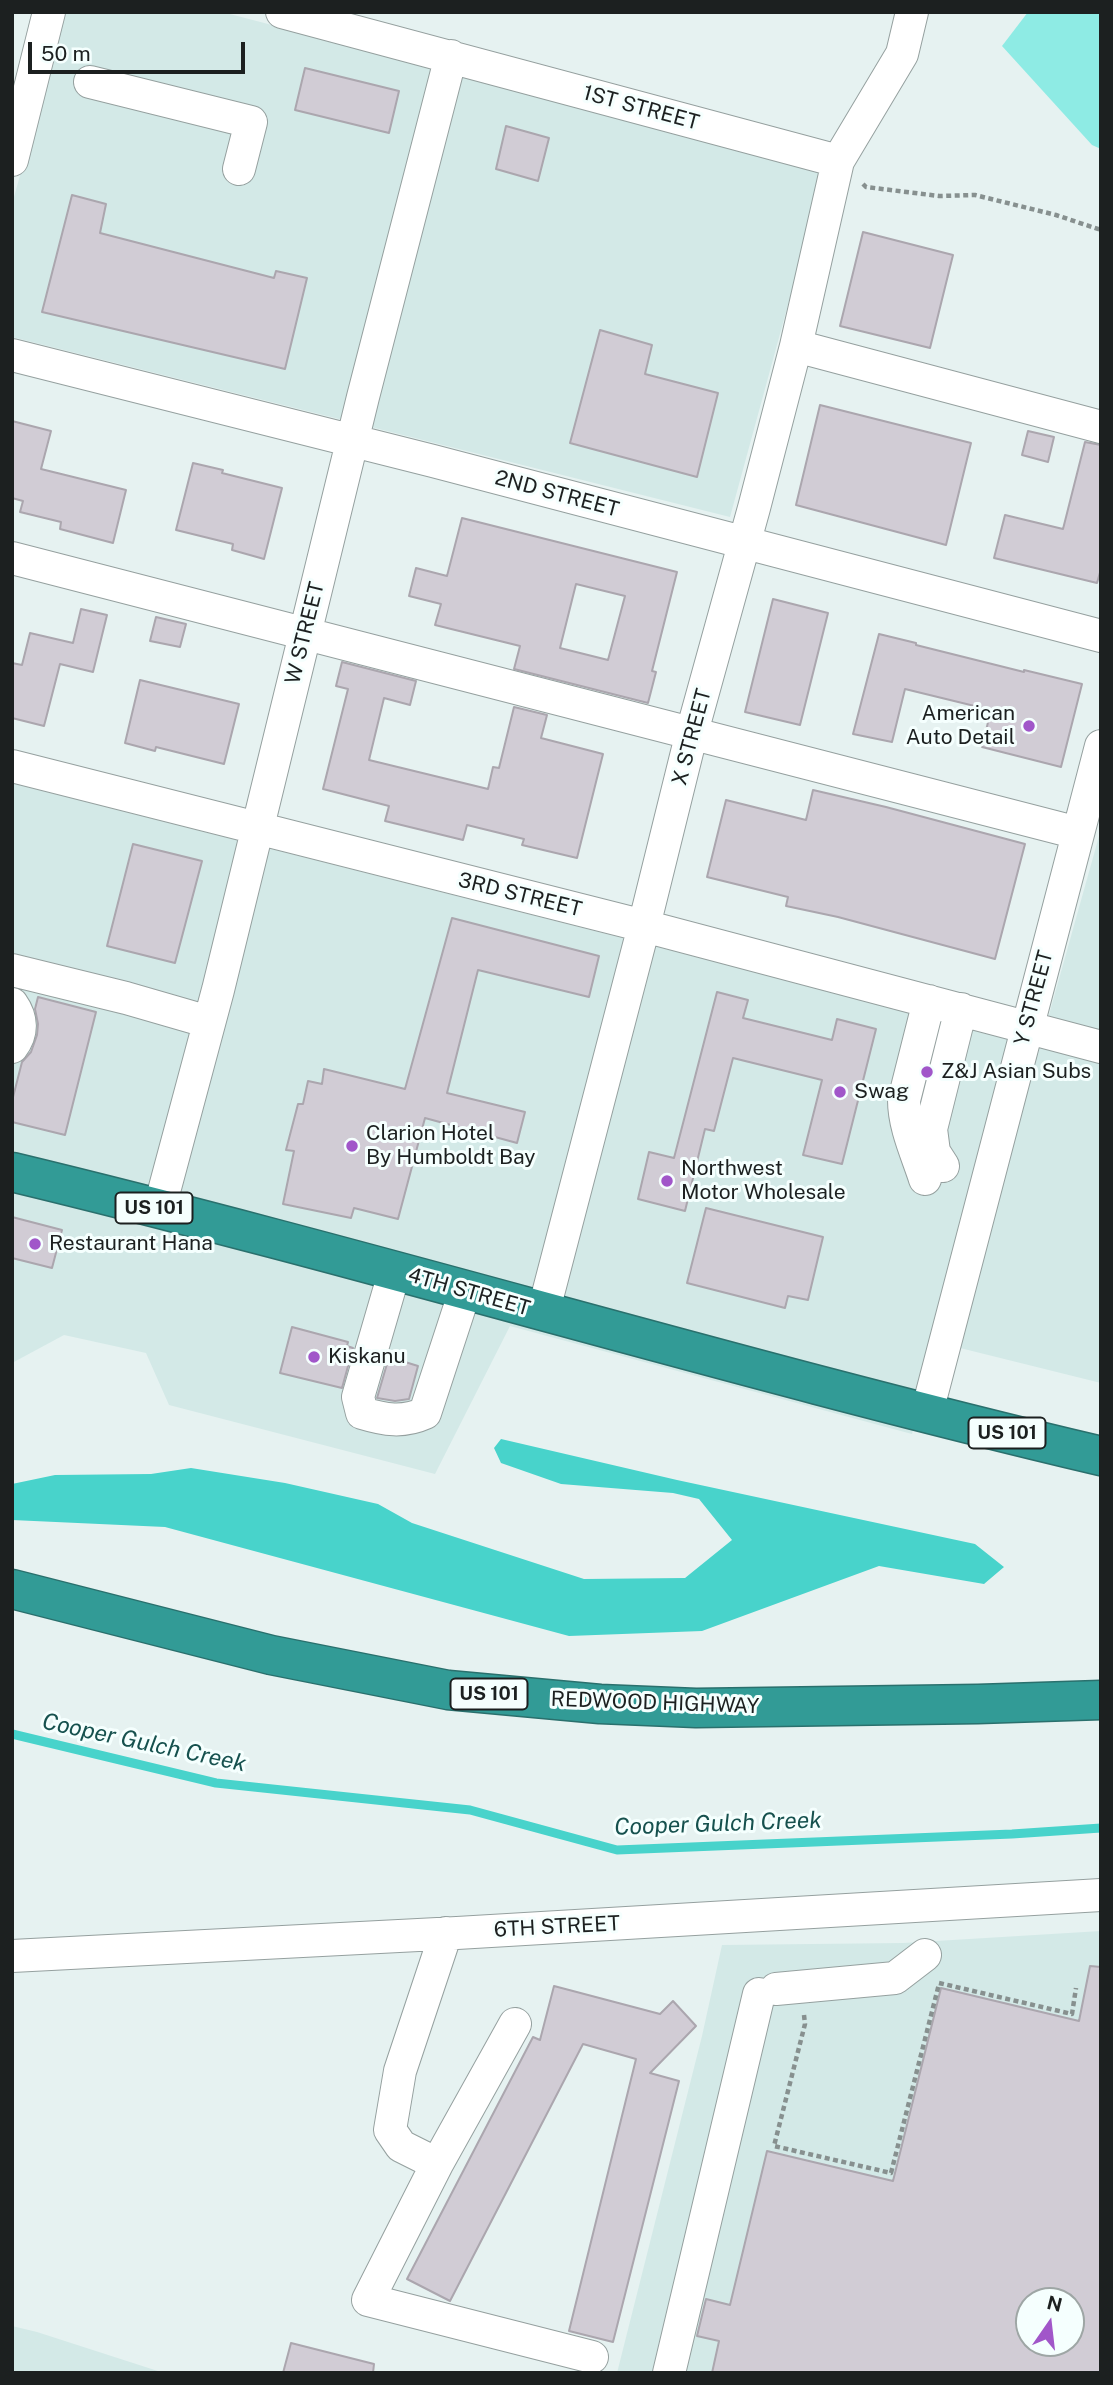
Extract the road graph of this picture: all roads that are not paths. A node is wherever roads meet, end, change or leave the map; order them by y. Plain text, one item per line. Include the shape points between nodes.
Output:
1 (49, 12) edge
2 (282, 12) edge
3 (912, 12) edge
4 (451, 56) junction
5 (90, 82) dead end
6 (13, 155) edge
7 (838, 161) junction
8 (239, 169) dead end
9 (796, 346) junction
10 (12, 355) edge
11 (1101, 427) edge
12 (353, 441) junction
13 (745, 542) junction
14 (12, 558) edge
15 (306, 634) junction
16 (1101, 636) edge
17 (692, 732) junction
18 (1101, 746) edge
19 (12, 766) edge
20 (257, 828) junction
21 (1078, 833) junction
22 (644, 926) junction
23 (12, 970) edge
24 (929, 1001) junction
25 (12, 1004) edge
26 (961, 1009) junction
27 (209, 1022) junction
28 (1026, 1027) junction
29 (12, 1047) edge
30 (1101, 1047) edge
31 (12, 1172) edge
32 (159, 1210) junction
33 (395, 1270) junction
34 (465, 1291) junction
35 (543, 1313) junction
36 (927, 1412) junction
37 (1096, 1452) edge
38 (12, 1589) edge
39 (1101, 1701) edge
40 (1101, 1895) edge
41 (446, 1933) junction
42 (12, 1955) edge
43 (913, 1964) road end
44 (515, 2024) dead end
45 (437, 2164) junction
46 (592, 2357) dead end
47 (669, 2373) edge

1 - 6 street
2 - 4 street, 1ST STREET
3 - 7 street via 902,54
4 - 7 street, 1ST STREET
4 - 12 street, W STREET
5 - 8 street via 251,122
7 - 9 street, X STREET
9 - 11 street
9 - 13 street, X STREET
10 - 12 street, 2ND STREET
12 - 13 street, 2ND STREET
12 - 15 street, W STREET
13 - 16 street, 2ND STREET
13 - 17 street, X STREET
14 - 15 street
15 - 17 street
15 - 20 street, W STREET
17 - 21 street
17 - 22 street, X STREET
18 - 21 street, Y STREET
19 - 20 street, 3RD STREET
20 - 22 street, 3RD STREET
20 - 27 street, W STREET
21 - 28 street, Y STREET
22 - 24 street, 3RD STREET
22 - 35 street, X STREET
23 - 27 street
24 - 26 street, 3RD STREET
24 - 26 street via 904,1111 912,1140 934,1172 931,1129
25 - 29 street via 20,1031
26 - 28 street, 3RD STREET
27 - 32 street, W STREET
28 - 30 street, 3RD STREET
28 - 36 street, Y STREET
31 - 32 highway, 4TH STREET / US 101
32 - 33 highway, 4TH STREET / US 101
33 - 34 highway, 4TH STREET / US 101
33 - 34 street via 358,1397 362,1413 400,1420 425,1413
34 - 35 highway, 4TH STREET / US 101
35 - 36 highway, 4TH STREET / US 101
36 - 37 highway, US 101
38 - 39 highway, REDWOOD HIGHWAY / US 101 via 271,1655 448,1690 696,1708
40 - 41 street, 6TH STREET
41 - 42 street, 6TH STREET
41 - 45 street via 400,2071 390,2130 401,2146
43 - 47 street via 895,1978 779,1989
44 - 45 street
45 - 46 street via 368,2300

